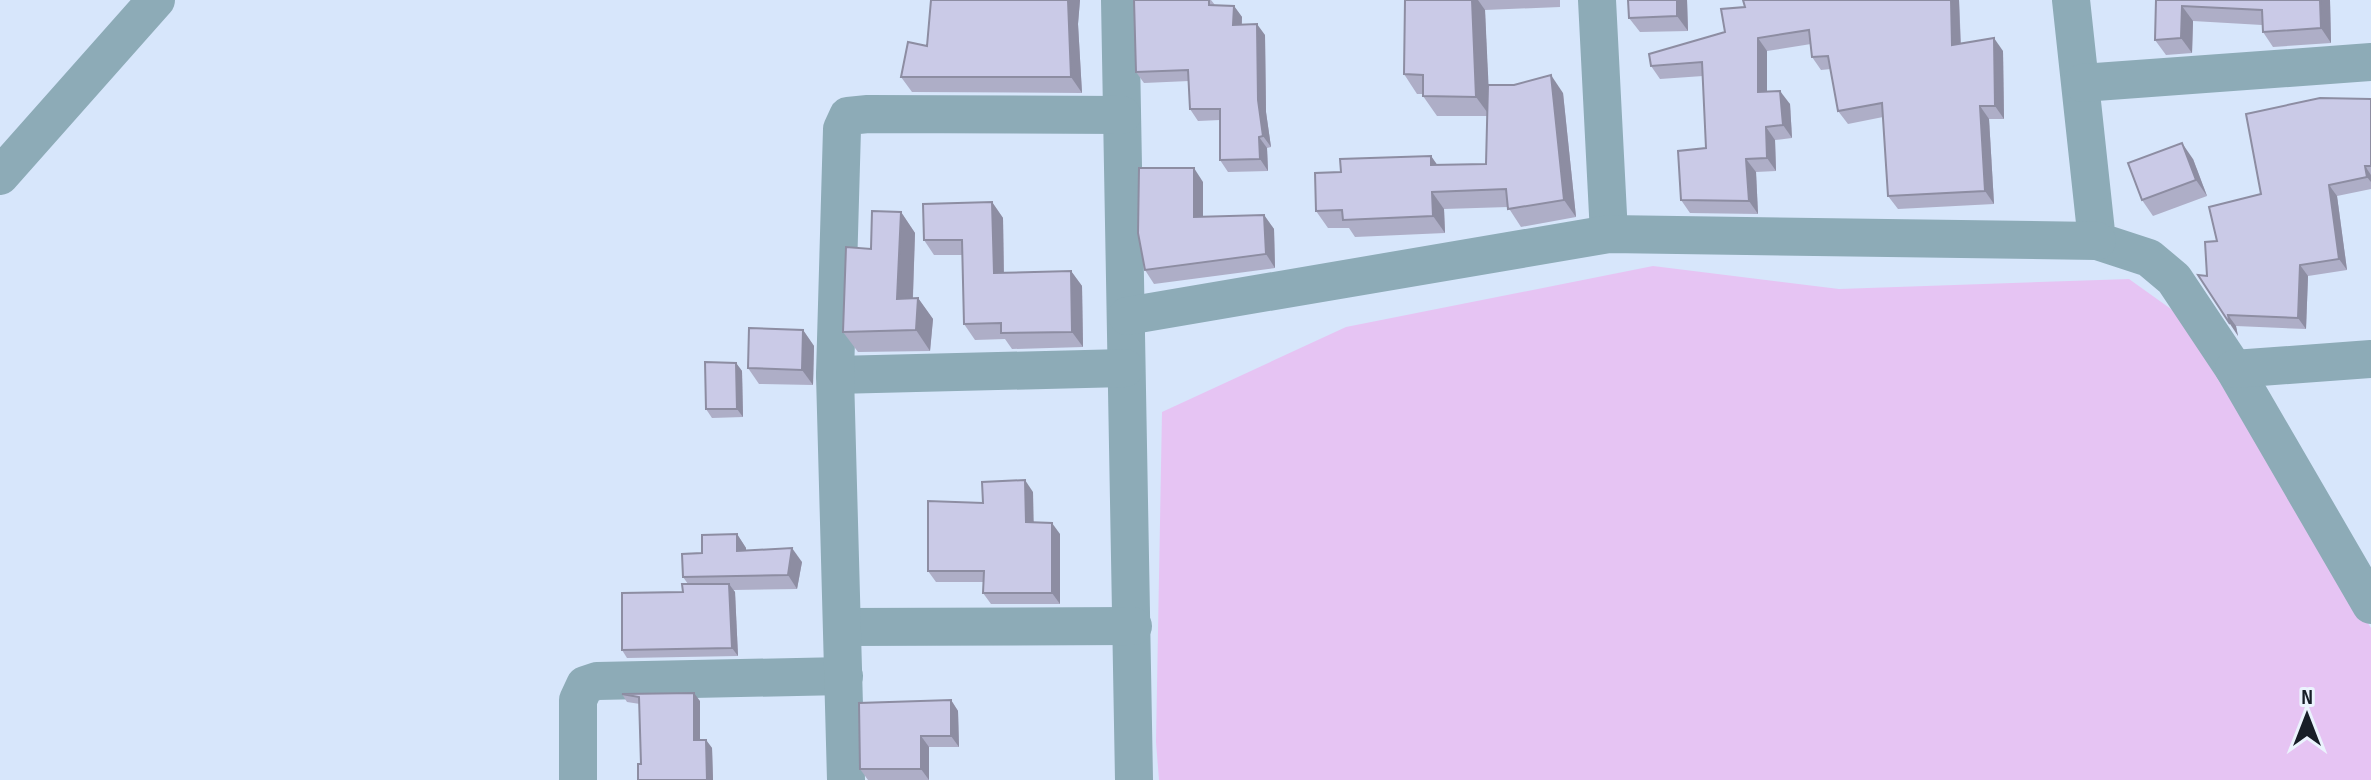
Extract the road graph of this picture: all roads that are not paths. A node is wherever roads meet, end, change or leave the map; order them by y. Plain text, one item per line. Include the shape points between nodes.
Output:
1 (156, 0) edge
2 (1120, 0) edge
3 (1597, 0) edge
4 (2071, 0) edge
5 (2371, 62) edge
6 (2082, 83) junction
7 (1122, 115) junction
8 (0, 176) edge
9 (1609, 234) junction
10 (2097, 241) junction
11 (1127, 316) junction
12 (2371, 359) edge
13 (1125, 368) junction
14 (2234, 369) junction
15 (835, 375) junction
16 (2371, 605) edge
17 (1133, 626) junction
18 (843, 627) junction
19 (844, 676) junction
20 (578, 780) edge
21 (846, 780) edge
22 (1134, 780) edge

1 - 8 street
2 - 7 street
3 - 9 street
4 - 6 street
5 - 6 street
6 - 10 street
7 - 11 street
7 - 15 street via 848,116 842,129
9 - 10 street
9 - 11 street
10 - 14 street via 2149,258 2174,279
11 - 13 street
12 - 14 street
13 - 15 street
13 - 17 street
14 - 16 street
15 - 18 street
17 - 18 street
17 - 22 street
18 - 19 street
19 - 20 street via 585,685 578,700
19 - 21 street

